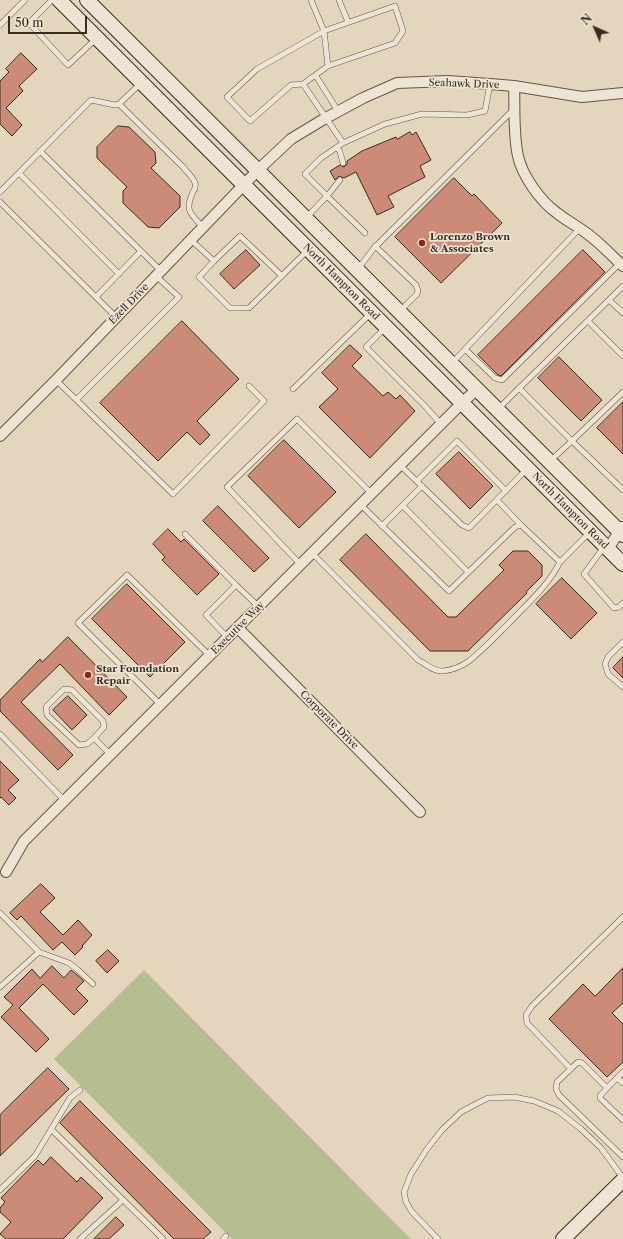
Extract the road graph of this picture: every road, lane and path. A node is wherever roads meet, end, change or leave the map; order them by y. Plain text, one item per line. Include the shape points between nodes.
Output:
1 (25, 0) edge
2 (52, 0) edge
3 (59, 0) edge
4 (87, 0) edge
5 (311, 0) edge
6 (339, 0) edge
7 (394, 3) edge
8 (348, 22) junction
9 (0, 25) edge
10 (324, 31) junction
11 (97, 37) junction
12 (328, 66) junction
13 (155, 68) junction
14 (316, 76) junction
15 (141, 82) junction
16 (303, 84) junction
17 (490, 84) junction
18 (514, 86) junction
19 (623, 93) edge
20 (119, 104) junction
21 (514, 109) junction
22 (338, 111) junction
23 (326, 118) junction
24 (343, 143) junction
25 (337, 147) junction
26 (40, 152) junction
27 (343, 163) dead end
28 (258, 170) junction
29 (18, 173) junction
30 (340, 180) dead end
31 (244, 185) junction
32 (0, 192) edge
33 (327, 196) junction
34 (0, 202) edge
35 (306, 218) junction
36 (204, 227) junction
37 (580, 228) junction
38 (365, 233) dead end
39 (191, 240) junction
40 (376, 246) junction
41 (308, 249) junction
42 (141, 251) junction
43 (214, 260) junction
44 (622, 264) edge
45 (357, 270) junction
46 (159, 273) junction
47 (119, 274) junction
48 (282, 276) junction
49 (623, 286) edge
50 (96, 297) junction
51 (609, 300) junction
52 (399, 312) junction
53 (372, 313) junction
54 (623, 313) edge
55 (116, 317) junction
56 (588, 321) junction
57 (386, 327) junction
58 (465, 349) junction
59 (623, 356) edge
60 (451, 363) junction
61 (56, 380) junction
62 (248, 386) dead end
63 (519, 388) junction
64 (293, 389) dead end
65 (477, 389) junction
66 (623, 392) edge
67 (77, 400) junction
68 (462, 403) junction
69 (497, 410) junction
70 (441, 424) junction
71 (0, 436) edge
72 (572, 441) junction
73 (549, 461) junction
74 (400, 465) junction
75 (528, 469) junction
76 (417, 481) junction
77 (422, 486) junction
78 (623, 490) edge
79 (506, 491) junction
80 (372, 494) junction
81 (497, 500) junction
82 (361, 505) junction
83 (403, 506) junction
84 (521, 525) junction
85 (382, 526) junction
86 (621, 530) edge
87 (590, 532) junction
88 (185, 534) dead end
89 (606, 547) junction
90 (312, 553) junction
91 (560, 562) junction
92 (301, 564) junction
93 (623, 564) edge
94 (468, 572) junction
95 (236, 585) junction
96 (623, 603) edge
97 (259, 607) junction
98 (238, 628) junction
99 (228, 638) junction
100 (623, 642) edge
101 (210, 656) junction
102 (623, 687) edge
103 (160, 705) junction
104 (0, 734) edge
105 (94, 738) junction
106 (111, 755) junction
107 (65, 801) junction
108 (420, 812) dead end
109 (6, 872) dead end
110 (0, 913) edge
111 (623, 917) edge
112 (39, 952) junction
113 (93, 984) dead end
114 (0, 987) edge
115 (571, 1068) junction
116 (623, 1072) edge
117 (617, 1078) junction
118 (623, 1083) edge
119 (607, 1088) junction
120 (80, 1090) dead end
121 (623, 1120) edge
122 (51, 1129) junction
123 (623, 1157) edge
124 (623, 1179) edge
125 (0, 1190) edge
126 (123, 1200) junction
127 (80, 1239) edge
128 (163, 1239) edge
129 (438, 1239) edge
130 (563, 1239) edge

1 - 9 lane
2 - 11 lane via 29,24 68,65
3 - 11 main road, North Hampton Road
4 - 13 main road, North Hampton Road
5 - 10 lane
6 - 8 lane
7 - 8 lane
7 - 12 lane via 403,31 396,43
8 - 10 lane
10 - 12 lane
10 - 16 lane via 257,70 227,97 250,121 291,85
11 - 15 main road, North Hampton Road
12 - 14 lane
13 - 15 main road
13 - 28 main road, North Hampton Road
14 - 16 lane
14 - 22 lane
15 - 20 lane
15 - 31 main road, North Hampton Road
16 - 23 lane
17 - 18 street, Seahawk Drive
17 - 22 street, Seahawk Drive via 448,81 397,84
17 - 24 lane via 485,111 467,115 422,114 385,124
18 - 19 street, Seahawk Drive via 582,97
18 - 21 street
20 - 26 lane via 91,100
20 - 36 lane via 192,178 195,189 188,206 190,212
21 - 37 street via 517,149 522,169 550,207
21 - 40 lane
22 - 23 street, Seahawk Drive
23 - 24 lane
23 - 28 street, Seahawk Drive via 291,139
24 - 25 lane
25 - 27 lane
25 - 33 lane via 305,174
26 - 29 lane
26 - 42 lane
28 - 31 street, Ezell Drive
28 - 35 main road, North Hampton Road
29 - 32 lane
29 - 47 lane
30 - 33 lane
31 - 36 street, Ezell Drive
31 - 41 main road, North Hampton Road
33 - 35 lane
33 - 38 lane
34 - 50 lane
35 - 45 main road, North Hampton Road
36 - 39 street, Ezell Drive
37 - 44 street
37 - 58 lane
39 - 43 lane
39 - 46 street, Ezell Drive
40 - 45 lane
40 - 52 lane via 416,285 417,294
41 - 48 lane
41 - 53 main road, North Hampton Road
42 - 46 lane
42 - 47 lane
43 - 48 lane via 240,236
43 - 48 lane via 199,277 230,308 249,308
44 - 58 lane via 502,380 495,378
45 - 52 main road, North Hampton Road
46 - 55 street, Ezell Drive
46 - 67 lane via 179,297
47 - 50 lane
49 - 51 lane
50 - 55 lane
51 - 54 lane
51 - 56 lane
52 - 60 main road, North Hampton Road
53 - 57 main road, North Hampton Road
53 - 64 lane
55 - 61 street, Ezell Drive
56 - 59 lane
56 - 63 lane
57 - 68 main road, North Hampton Road
57 - 70 lane via 366,347
58 - 60 lane
60 - 65 main road, North Hampton Road
61 - 67 lane
61 - 71 street, Ezell Drive
62 - 67 lane via 264,401 173,494
63 - 69 lane
63 - 72 lane
65 - 68 street, Executive Way
65 - 69 main road, North Hampton Road
66 - 72 lane
68 - 70 street, Executive Way
68 - 75 main road, North Hampton Road
69 - 73 main road, North Hampton Road
70 - 74 street, Executive Way
72 - 73 lane
72 - 78 lane
73 - 86 main road, North Hampton Road
74 - 76 lane
74 - 80 street, Executive Way
75 - 79 lane
75 - 87 main road, North Hampton Road
76 - 77 lane
76 - 79 lane via 457,441
77 - 81 lane via 462,525 469,528
77 - 83 lane
79 - 81 lane
80 - 82 street, Executive Way
80 - 92 lane via 297,420 227,487
81 - 84 lane
82 - 85 lane
82 - 90 street, Executive Way
83 - 85 lane
83 - 94 lane
84 - 91 lane
84 - 94 lane via 515,527
85 - 94 lane via 449,591
86 - 89 street
87 - 89 main road, North Hampton Road
87 - 91 lane
88 - 95 lane
89 - 93 main road, North Hampton Road
89 - 96 lane via 584,574 614,608
90 - 91 lane via 418,660 434,670 442,671 460,667 480,651 541,590
90 - 92 street, Executive Way
92 - 97 street, Executive Way
95 - 97 lane
95 - 99 lane via 206,615
97 - 98 street, Executive Way
98 - 99 street, Executive Way
98 - 108 street, Corporate Drive
99 - 101 street, Executive Way
100 - 102 lane via 608,657 605,664 608,674
101 - 103 street, Executive Way
101 - 103 lane via 127,575 78,623
103 - 106 street, Executive Way
104 - 107 lane
105 - 105 lane via 104,727 103,721 72,690 64,689 46,706 47,715 79,745 87,744
105 - 106 lane
106 - 107 street, Executive Way
107 - 109 street, Executive Way via 24,841
110 - 112 lane
111 - 115 lane via 532,1006 526,1015 527,1023
112 - 113 lane via 69,963
112 - 114 lane
115 - 119 lane via 578,1062 582,1063
115 - 123 lane via 557,1082 556,1090
116 - 117 lane
117 - 118 lane
117 - 119 lane
119 - 121 lane via 600,1098
120 - 122 lane via 70,1098
122 - 125 lane via 35,1156
122 - 126 lane
124 - 129 lane via 601,1148 558,1111 534,1101 488,1098 461,1112 442,1130 411,1174 404,1192 412,1212
124 - 130 main road
126 - 127 lane
126 - 128 lane

